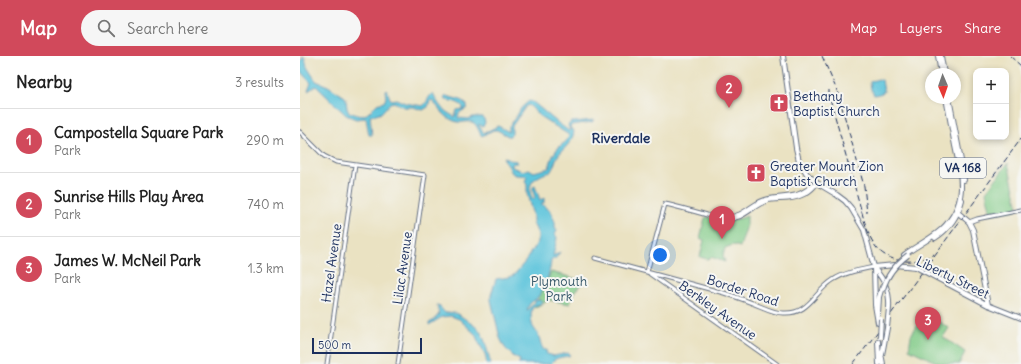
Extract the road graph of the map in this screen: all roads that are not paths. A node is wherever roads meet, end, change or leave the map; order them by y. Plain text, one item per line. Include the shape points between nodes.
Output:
1 (783, 56) edge
2 (939, 56) edge
3 (942, 68) edge
4 (947, 104) edge
5 (950, 104) edge
6 (300, 132) edge
7 (355, 165) junction
8 (817, 183) junction
9 (1021, 210) edge
10 (957, 211) junction
11 (969, 222) junction
12 (594, 258) dead end
13 (874, 267) junction
14 (647, 272) junction
15 (657, 276) junction
16 (988, 305) junction
17 (1021, 318) edge
18 (880, 321) junction
19 (879, 339) junction
20 (882, 355) junction
21 (327, 364) edge
22 (398, 364) edge
23 (777, 364) edge
24 (879, 364) edge
25 (883, 364) edge

1 - 8 main road via 797,154 806,174
2 - 3 main road
4 - 10 main road, VA 168 via 961,178
5 - 10 main road, VA 168 via 964,176 964,191
6 - 7 street via 327,158
7 - 21 street, Hazel Avenue
7 - 22 street, Lilac Avenue via 425,175
8 - 13 main road via 841,198 850,208 866,234
8 - 14 street via 815,188 800,197 767,201 736,218 721,219 665,204
9 - 11 street
10 - 11 main road
10 - 18 main road, VA 168, bridge via 941,230 892,267 879,297
11 - 16 main road via 974,233
12 - 14 street
13 - 15 street, Border Road via 837,278 805,308 787,313 774,312 735,296
13 - 16 main road, Liberty Street via 916,267
13 - 18 main road via 875,300
13 - 20 main road, bridge via 886,286 889,298
14 - 15 street, Berkley Avenue
15 - 23 street, Berkley Avenue
16 - 17 main road, Liberty Street
18 - 19 main road, VA 168, bridge
19 - 20 main road, VA 168
19 - 24 main road, VA 168
20 - 25 main road, VA 168

